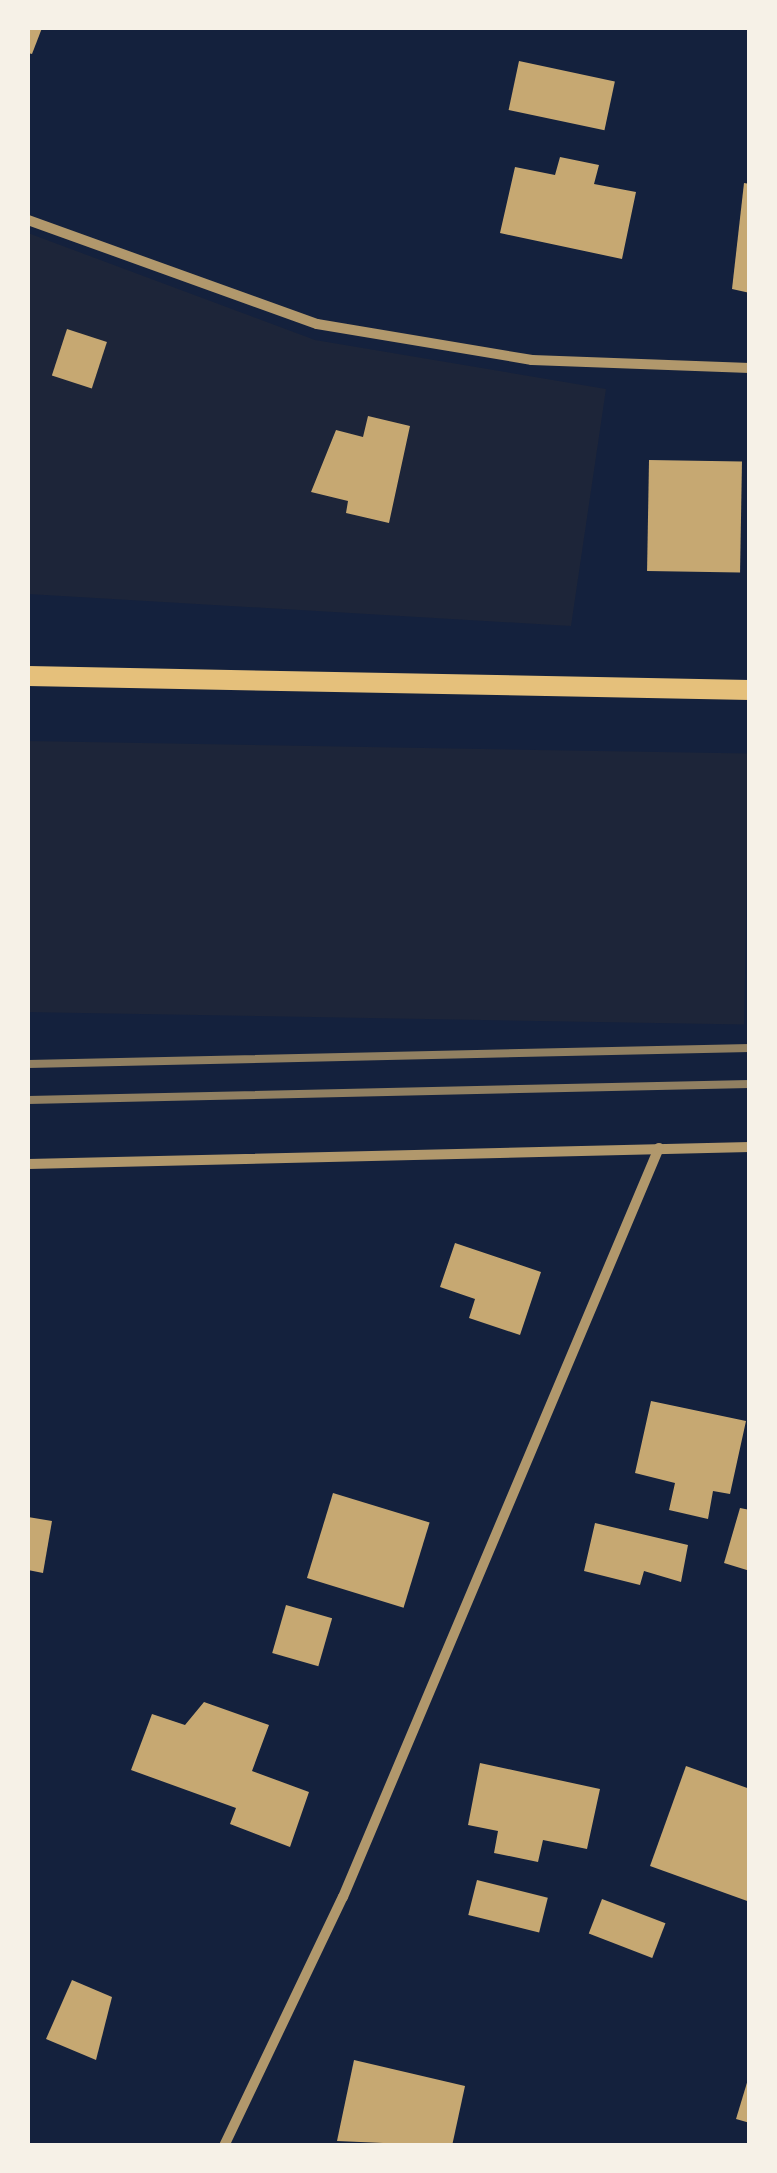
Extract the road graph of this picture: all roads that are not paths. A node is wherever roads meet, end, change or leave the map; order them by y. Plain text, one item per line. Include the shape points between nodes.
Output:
1 (28, 220) edge
2 (750, 368) edge
3 (28, 676) edge
4 (750, 690) edge
5 (750, 1147) edge
6 (659, 1148) junction
7 (28, 1164) edge
8 (224, 2146) edge

1 - 2 street via 318,324 532,360
3 - 4 main road
5 - 6 street
6 - 7 street
6 - 8 street via 343,1897

